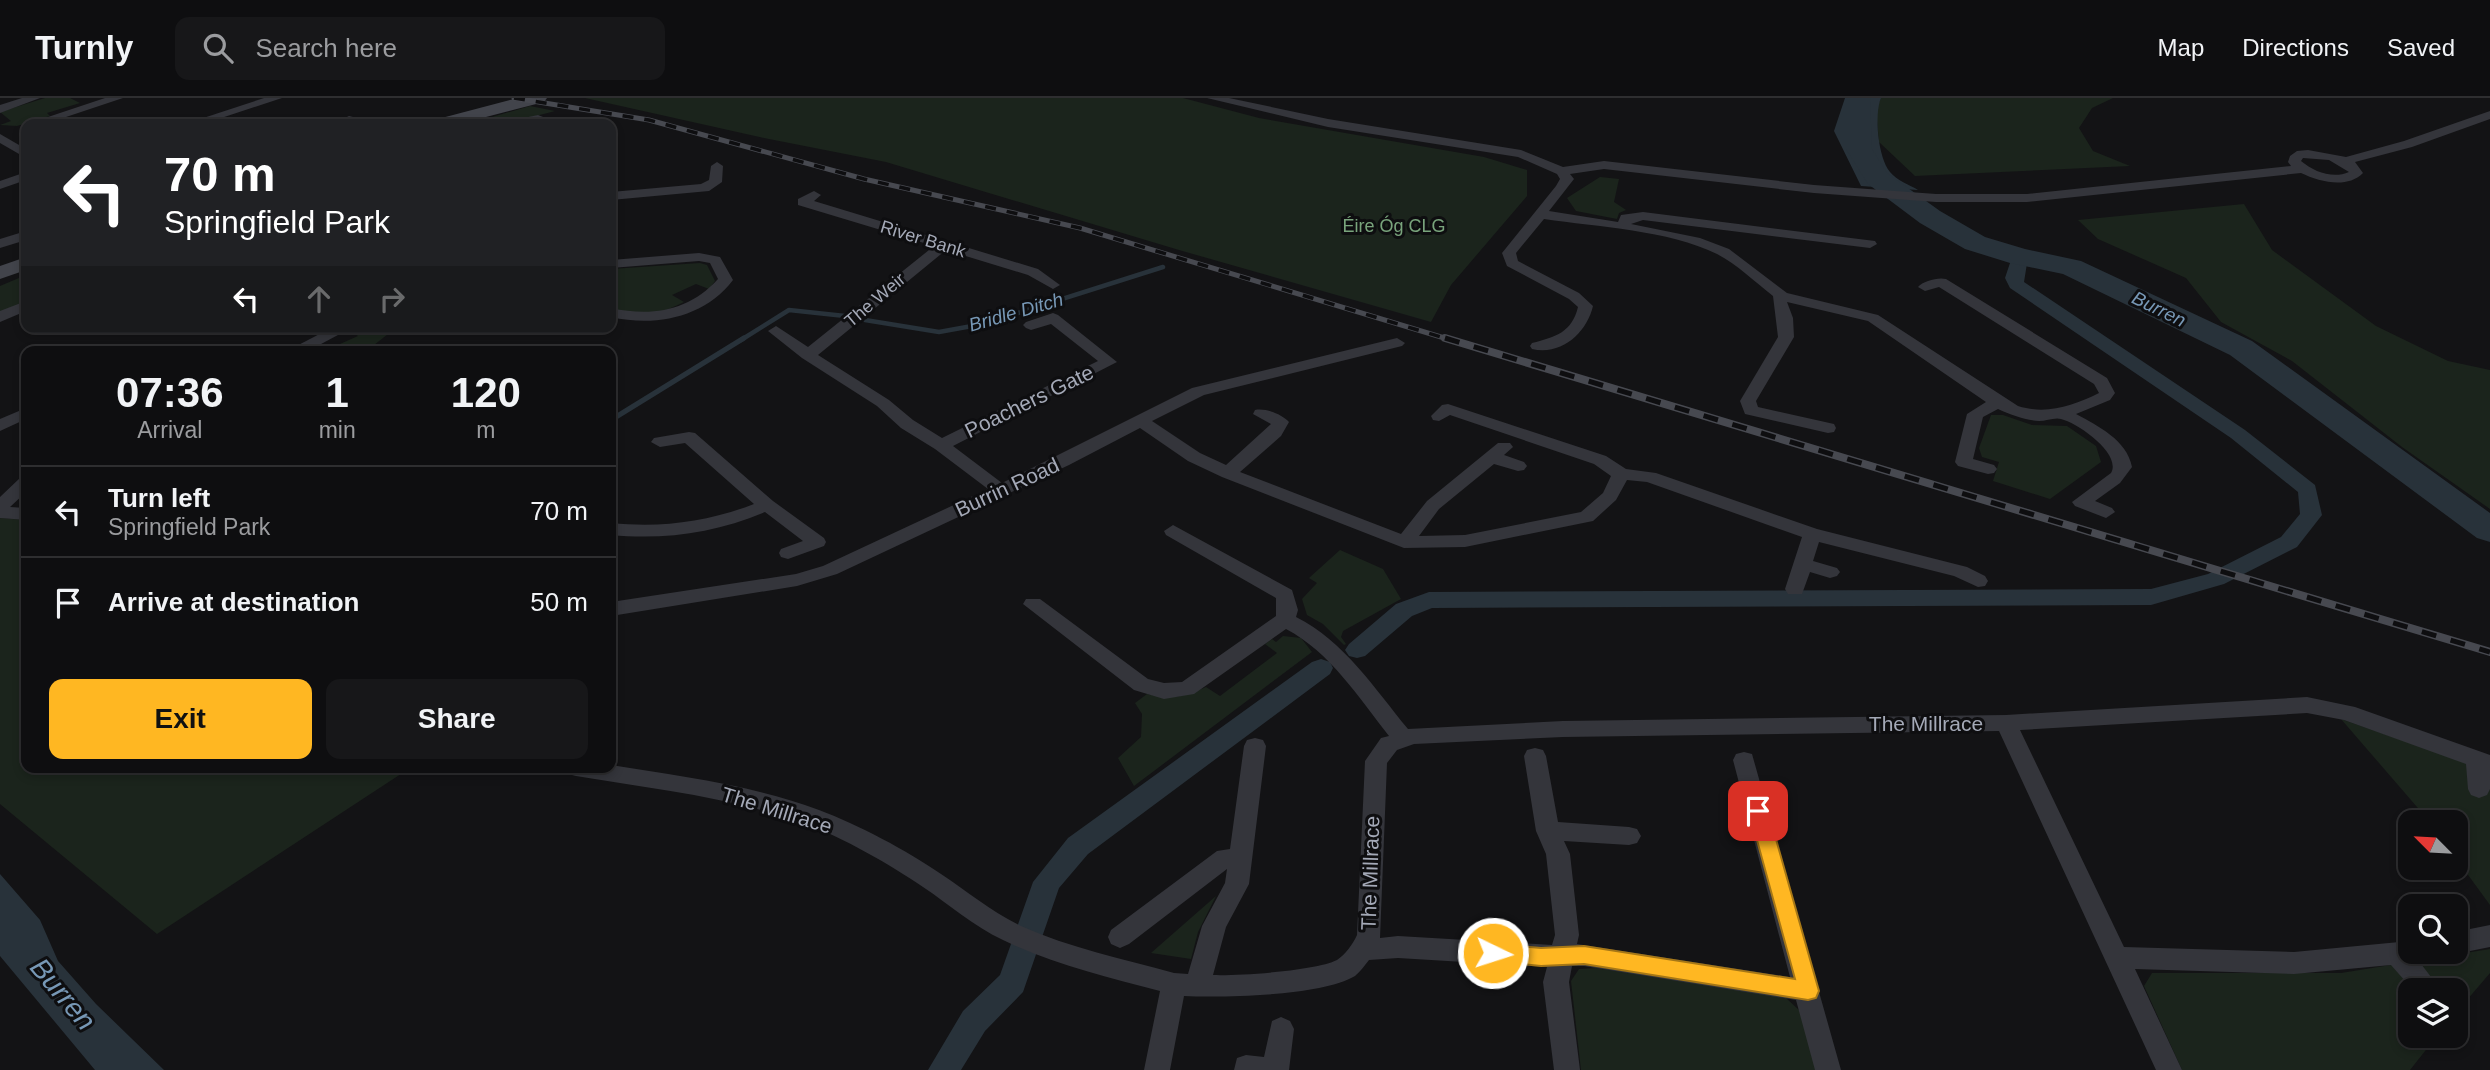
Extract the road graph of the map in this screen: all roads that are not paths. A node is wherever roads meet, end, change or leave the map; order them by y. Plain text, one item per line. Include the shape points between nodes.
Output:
1 (34, 98) edge
2 (75, 98) edge
3 (117, 98) edge
4 (276, 98) edge
5 (538, 98) edge
6 (1213, 98) edge
7 (90, 106) junction
8 (0, 109) edge
9 (2490, 115) edge
10 (49, 119) edge
11 (207, 119) edge
12 (459, 119) edge
13 (13, 130) dead end
14 (0, 136) edge
15 (21, 151) edge
16 (2344, 161) junction
17 (717, 166) dead end
18 (2302, 169) junction
19 (1562, 171) junction
20 (21, 178) edge
21 (0, 185) edge
22 (814, 195) dead end
23 (616, 196) edge
24 (1539, 214) junction
25 (1624, 227) junction
26 (21, 237) edge
27 (0, 244) edge
28 (1870, 244) dead end
29 (944, 245) junction
30 (21, 264) edge
31 (616, 264) edge
32 (0, 273) edge
33 (1053, 285) dead end
34 (1925, 286) dead end
35 (1782, 296) junction
36 (21, 307) edge
37 (616, 314) edge
38 (0, 317) edge
39 (1031, 325) dead end
40 (776, 331) dead end
41 (333, 333) edge
42 (1397, 342) dead end
43 (306, 346) edge
44 (1538, 346) dead end
45 (808, 355) junction
46 (1998, 402) junction
47 (2063, 413) junction
48 (1261, 414) dead end
49 (21, 416) edge
50 (1439, 416) dead end
51 (1139, 420) junction
52 (0, 426) edge
53 (1828, 428) dead end
54 (660, 442) dead end
55 (942, 445) junction
56 (1518, 466) dead end
57 (1988, 469) dead end
58 (1228, 473) junction
59 (1621, 474) junction
60 (21, 487) edge
61 (1001, 490) junction
62 (767, 505) junction
63 (0, 510) edge
64 (2106, 512) dead end
65 (21, 513) edge
66 (616, 530) edge
67 (1173, 531) dead end
68 (1812, 534) junction
69 (1404, 542) junction
70 (788, 553) dead end
71 (1803, 564) junction
72 (1830, 572) dead end
73 (1978, 580) dead end
74 (1795, 589) dead end
75 (1033, 604) dead end
76 (616, 608) edge
77 (1284, 620) junction
78 (2006, 723) junction
79 (1405, 739) junction
80 (1255, 746) dead end
81 (1535, 756) dead end
82 (1744, 760) dead end
83 (2484, 762) edge
84 (607, 773) edge
85 (2479, 789) dead end
86 (1548, 831) junction
87 (1629, 836) dead end
88 (1240, 861) junction
89 (2490, 936) edge
90 (1120, 937) dead end
91 (2468, 940) edge
92 (1363, 950) junction
93 (2398, 953) edge
94 (1561, 954) junction
95 (2117, 958) junction
96 (1185, 985) junction
97 (1808, 991) junction
98 (1281, 1028) dead end
99 (1157, 1070) edge
100 (1276, 1070) edge
101 (1567, 1070) edge
102 (1828, 1070) edge
103 (2169, 1070) edge

1 - 8 street
2 - 7 street
3 - 7 street
4 - 11 street
5 - 12 street
6 - 19 street via 1328,123 1521,154
7 - 10 street
9 - 16 street
13 - 14 street
14 - 15 street
16 - 18 street via 2301,154 2294,159
16 - 18 street via 2356,169 2354,176 2331,177
17 - 23 street via 715,182 704,188
18 - 19 street via 2027,198 1874,194 1604,165
19 - 24 street via 1567,178
20 - 21 street
22 - 29 street, River Bank via 803,202
24 - 25 street
24 - 44 street via 1509,253 1512,263 1586,306 1583,321 1566,339
25 - 28 street via 1626,218 1643,216
25 - 35 street via 1695,241 1724,252
26 - 27 street
29 - 33 street, River Bank via 1033,272
29 - 45 street, The Weir
30 - 32 street
31 - 37 street via 699,257 715,260 726,280 718,289 668,314 639,318
34 - 47 street via 1941,282 2106,387 2104,397
35 - 46 street via 1873,318
35 - 53 street via 1786,337 1748,401 1751,410
36 - 38 street
39 - 55 street, Poachers Gate via 1053,318 1109,362
40 - 45 street, Poachers Gate
41 - 43 street
42 - 51 street, Burrin Road via 1198,391
45 - 55 street, Poachers Gate
46 - 47 street via 2033,416
46 - 57 street via 1975,414 1964,462
47 - 64 street via 2114,446 2121,456 2120,475 2081,502
48 - 58 street via 1281,422
49 - 52 street
50 - 59 street via 1448,409 1600,460
51 - 58 street via 1194,457
51 - 61 street, Burrin Road
54 - 62 street via 689,437
55 - 61 street, Poachers Gate
56 - 69 street via 1498,452 1433,505
58 - 69 street
59 - 68 street via 1650,477
59 - 69 street via 1610,496 1587,517 1465,541
60 - 63 street
61 - 76 street, Burrin Road via 830,570 797,580
62 - 66 street via 729,522 688,530
62 - 70 street via 817,542
63 - 65 street
67 - 77 street via 1285,595 1289,610
68 - 71 street
68 - 73 street via 1960,571
71 - 72 street
71 - 74 street
75 - 77 street via 1142,685 1164,691 1187,689
77 - 79 street via 1301,626 1329,652
78 - 79 street, The Millrace via 1563,729
78 - 83 street, The Millrace via 2307,705 2347,713
78 - 95 street, The Millrace
79 - 92 street, The Millrace via 1389,744 1376,761 1369,936
80 - 88 street
81 - 86 street
82 - 97 street
83 - 85 street
84 - 96 street, The Millrace via 723,792 813,817 890,855 1012,933
86 - 87 street
86 - 94 street via 1558,854 1567,935
88 - 90 street via 1225,858
88 - 96 street via 1237,884
89 - 91 street
92 - 94 street via 1398,947 1541,957
92 - 96 street, The Millrace via 1346,968 1317,977 1227,987
93 - 95 street via 2294,963
94 - 97 street
94 - 101 street via 1556,982
95 - 103 street, The Millrace
96 - 99 street via 1158,1051
97 - 102 street
98 - 100 street

